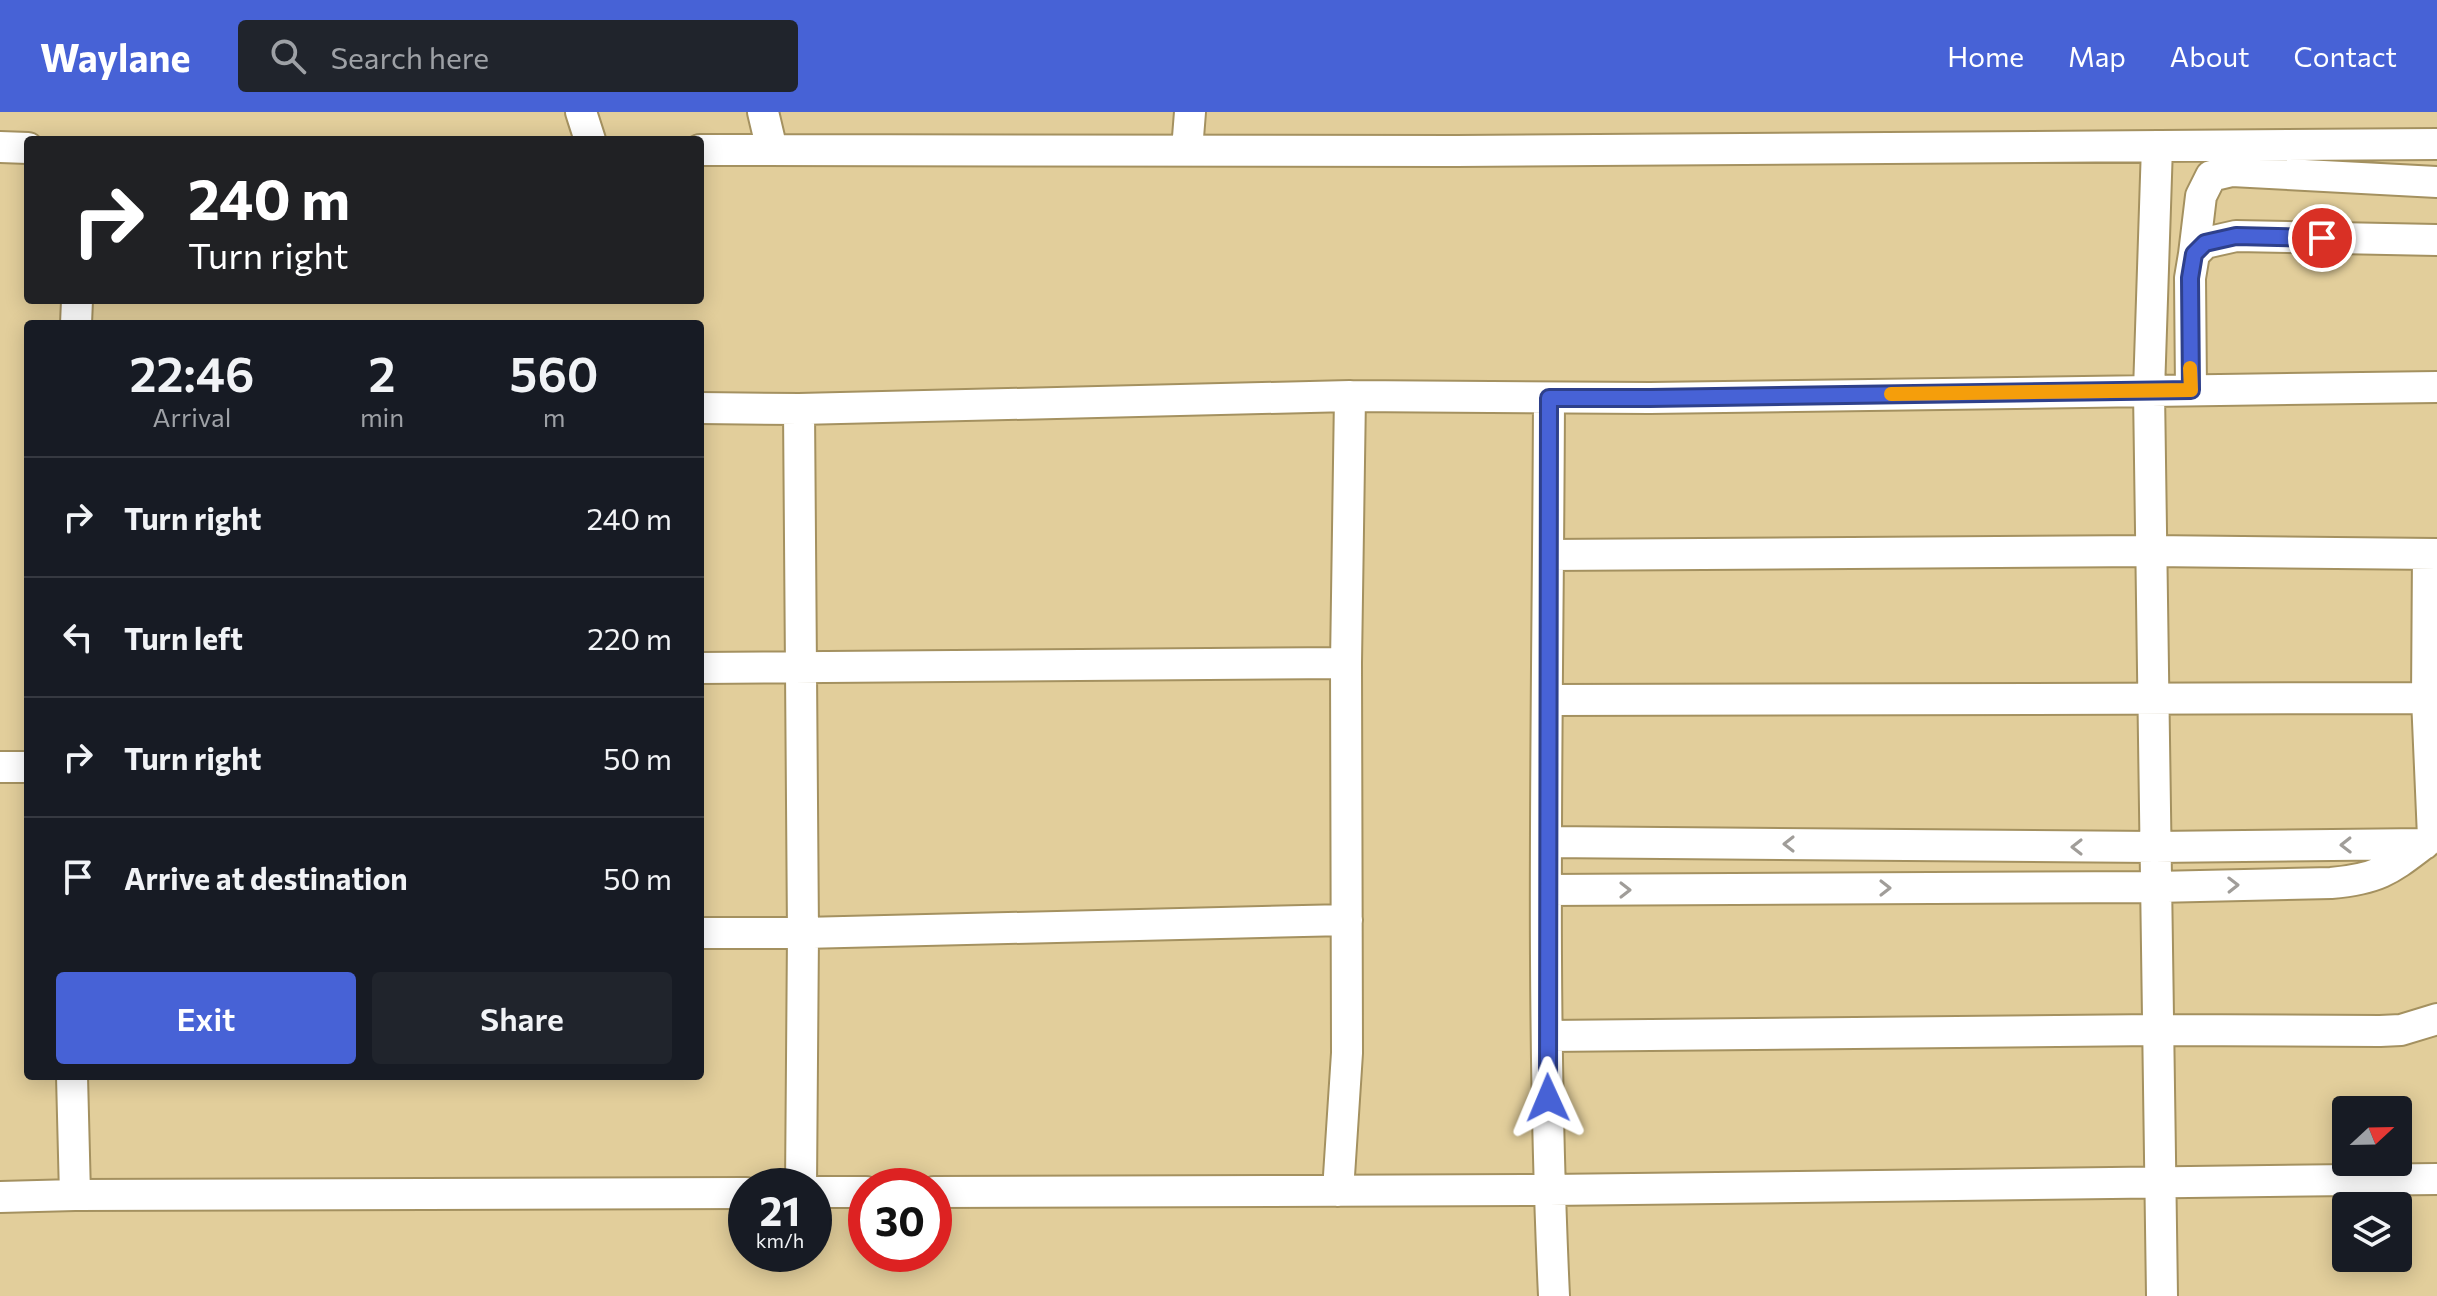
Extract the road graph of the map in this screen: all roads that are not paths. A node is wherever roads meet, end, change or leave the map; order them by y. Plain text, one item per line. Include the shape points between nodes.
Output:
1 (581, 112) edge
2 (763, 112) edge
3 (1190, 112) edge
4 (589, 136) edge
5 (2437, 144) edge
6 (2157, 146) junction
7 (0, 147) edge
8 (24, 148) edge
9 (704, 150) edge
10 (772, 150) junction
11 (1187, 150) junction
12 (2437, 182) edge
13 (2437, 240) edge
14 (2194, 254) junction
15 (2437, 387) edge
16 (2191, 390) junction
17 (2149, 391) junction
18 (1350, 396) junction
19 (1549, 398) junction
20 (704, 408) edge
21 (799, 409) junction
22 (2151, 551) junction
23 (2432, 554) edge
24 (1548, 555) junction
25 (1346, 663) junction
26 (704, 668) edge
27 (802, 668) junction
28 (2427, 698) junction
29 (2153, 699) junction
30 (1548, 700) junction
31 (0, 767) edge
32 (24, 767) edge
33 (2431, 838) edge
34 (1547, 842) junction
35 (2155, 847) junction
36 (2156, 887) junction
37 (1547, 890) junction
38 (1347, 920) junction
39 (704, 933) edge
40 (803, 933) junction
41 (2437, 1019) edge
42 (2157, 1030) junction
43 (1547, 1036) junction
44 (72, 1080) edge
45 (801, 1168) edge
46 (2437, 1179) edge
47 (2160, 1181) junction
48 (1549, 1190) junction
49 (1338, 1191) junction
50 (952, 1192) edge
51 (728, 1193) edge
52 (75, 1195) junction
53 (0, 1197) edge
54 (1554, 1296) edge
55 (2162, 1296) edge

1 - 4 street
2 - 10 street
3 - 11 street
5 - 6 street
6 - 11 street
6 - 17 street
7 - 8 street
9 - 10 street
10 - 11 street
12 - 14 street via 2232,171 2211,176 2201,196
13 - 14 street via 2236,236 2205,243
14 - 16 street
15 - 16 street
16 - 17 street
17 - 19 street
17 - 22 street
18 - 19 street
18 - 21 street
18 - 25 street
19 - 24 street
20 - 21 street
21 - 27 street
22 - 23 street
22 - 24 street
22 - 29 street
23 - 28 street
24 - 30 street
25 - 27 street
25 - 38 street
26 - 27 street
27 - 40 street
28 - 29 street
28 - 33 street
29 - 30 street
29 - 35 street
30 - 34 street
31 - 32 street
33 -> 35 street
36 -> 33 street via 2357,881 2380,875
35 -> 34 street
34 - 37 street
35 - 36 street
37 -> 36 street
36 - 42 street
37 - 43 street
38 - 40 street
38 - 49 street via 1347,1053
39 - 40 street
40 - 45 street
41 - 42 street via 2380,1031
42 - 43 street
42 - 47 street
43 - 48 street
44 - 52 street
46 - 47 street
47 - 48 street
47 - 55 street
48 - 49 street
48 - 54 street
49 - 50 street
51 - 52 street
52 - 53 street

